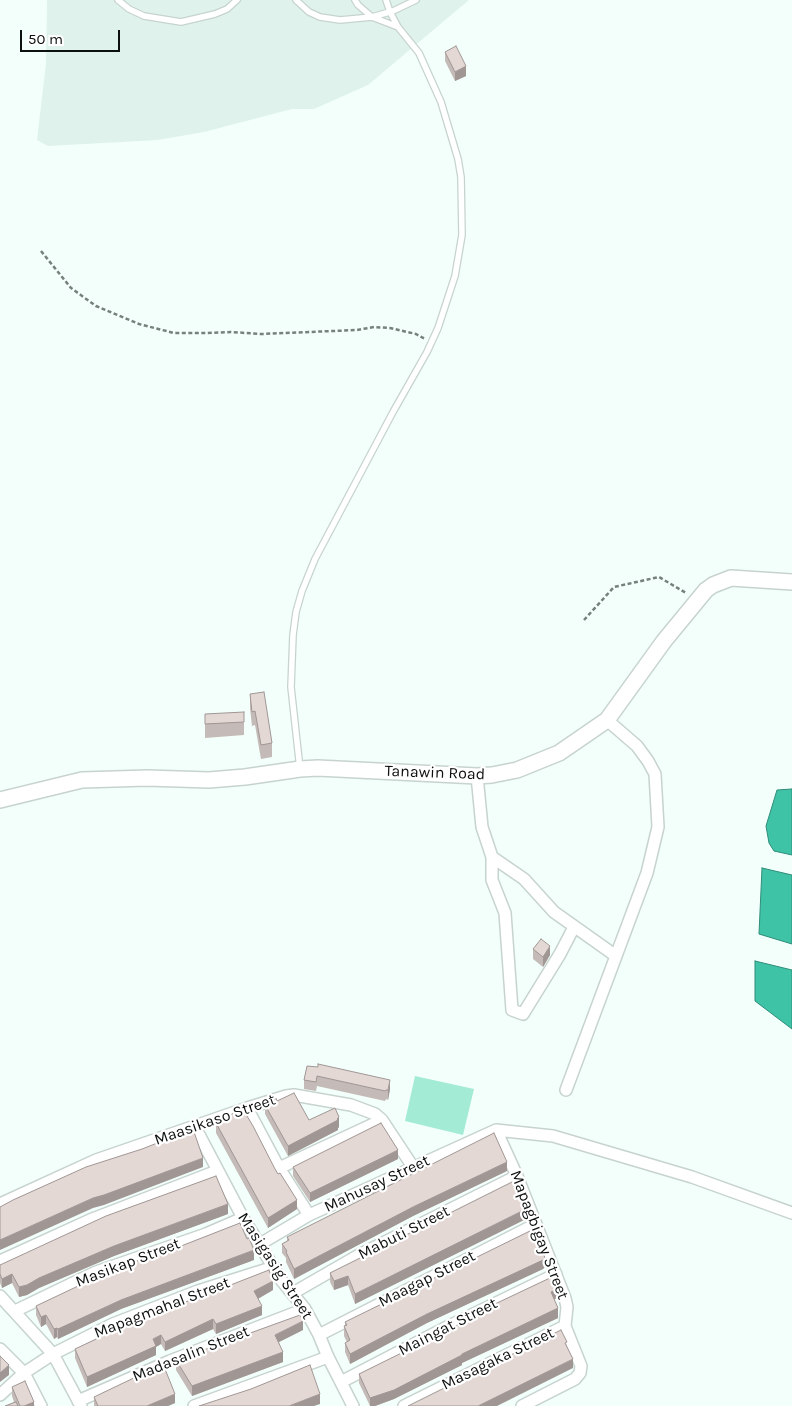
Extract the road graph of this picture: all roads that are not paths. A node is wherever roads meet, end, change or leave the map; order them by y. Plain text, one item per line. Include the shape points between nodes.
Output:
1 (118, 0) edge
2 (237, 0) edge
3 (296, 0) edge
4 (386, 0) edge
5 (416, 0) edge
6 (357, 3) edge
7 (390, 12) junction
8 (372, 17) junction
9 (398, 28) junction
10 (792, 582) edge
11 (607, 720) junction
12 (300, 769) junction
13 (477, 776) junction
14 (0, 800) edge
15 (492, 857) junction
16 (574, 927) junction
17 (616, 956) junction
18 (566, 1090) dead end
19 (247, 1108) junction
20 (382, 1120) junction
21 (195, 1126) junction
22 (496, 1130) junction
23 (413, 1167) junction
24 (279, 1168) junction
25 (217, 1171) junction
26 (517, 1176) junction
27 (0, 1204) edge
28 (792, 1213) edge
29 (309, 1215) junction
30 (243, 1218) junction
31 (536, 1224) junction
32 (260, 1244) junction
33 (0, 1260) edge
34 (274, 1266) junction
35 (556, 1274) junction
36 (293, 1293) junction
37 (0, 1296) edge
38 (305, 1310) junction
39 (14, 1312) junction
40 (565, 1326) junction
41 (319, 1334) junction
42 (0, 1349) edge
43 (53, 1354) junction
44 (328, 1357) junction
45 (24, 1374) junction
46 (341, 1382) junction
47 (0, 1396) edge
48 (80, 1403) edge
49 (349, 1405) edge
50 (41, 1406) edge
51 (194, 1406) edge
52 (404, 1406) edge
53 (522, 1406) edge

1 - 2 lane via 144,16 181,22 215,14
3 - 8 lane via 308,12 320,17 340,20
4 - 7 lane
5 - 7 lane
6 - 8 lane
7 - 8 lane
7 - 9 lane
8 - 9 lane
9 - 12 lane via 419,53 442,102 458,159 463,219 460,253 448,301 432,342 315,559 302,591 293,635 292,687
10 - 11 street, Tanawin Road via 732,578 713,585 664,641
11 - 13 street, Tanawin Road via 559,753 517,770
11 - 17 street via 637,746 648,761 654,774 658,827 647,873
12 - 13 street, Tanawin Road
12 - 14 street, Tanawin Road via 209,780 82,780
13 - 15 street via 482,826
15 - 16 street via 524,879 554,912
15 - 16 street via 492,880 505,913 512,1010 523,1014
16 - 17 street
17 - 18 street
19 - 20 street, Maasikaso Street via 286,1096 302,1095 351,1105
19 - 21 street, Maasikaso Street
19 - 24 street
20 - 23 street, Maasikaso Street
20 - 24 street
21 - 25 street, Masigasig Street
21 - 27 street, Maasikaso Street via 96,1160
22 - 23 street, Mahusay Street
22 - 26 street, Mapagbigay Street
22 - 28 street via 553,1136 692,1178
23 - 29 street, Mahusay Street
24 - 29 street
25 - 30 street, Masigasig Street
25 - 33 street via 90,1220
26 - 31 street, Mapagbigay Street
26 - 36 street, Mabuti Street
29 - 32 street, Mahusay Street
30 - 32 street, Masigasig Street
30 - 39 street, Masikap Street via 96,1272
31 - 35 street, Mapagbigay Street
31 - 41 street, Maagap Street
32 - 34 street, Masigasig Street
34 - 36 street, Masigasig Street
34 - 43 street, Mapagmahal Street via 113,1324
35 - 40 street, Mapagbigay Street via 567,1307
35 - 46 street, Maingat Street
36 - 38 street, Masigasig Street
37 - 39 street
38 - 41 street, Masigasig Street
38 - 48 street, Madasalin Street via 170,1361
39 - 43 street
40 - 52 street, Masagaka Street
40 - 53 street, Mapagbigay Street via 581,1371 575,1379
41 - 44 street, Masigasig Street
42 - 45 street
43 - 45 street, Mapagmahal Street
43 - 48 street
44 - 46 street, Masigasig Street
44 - 51 street
45 - 47 street, Mapagmahal Street
45 - 50 street
46 - 49 street, Masigasig Street

